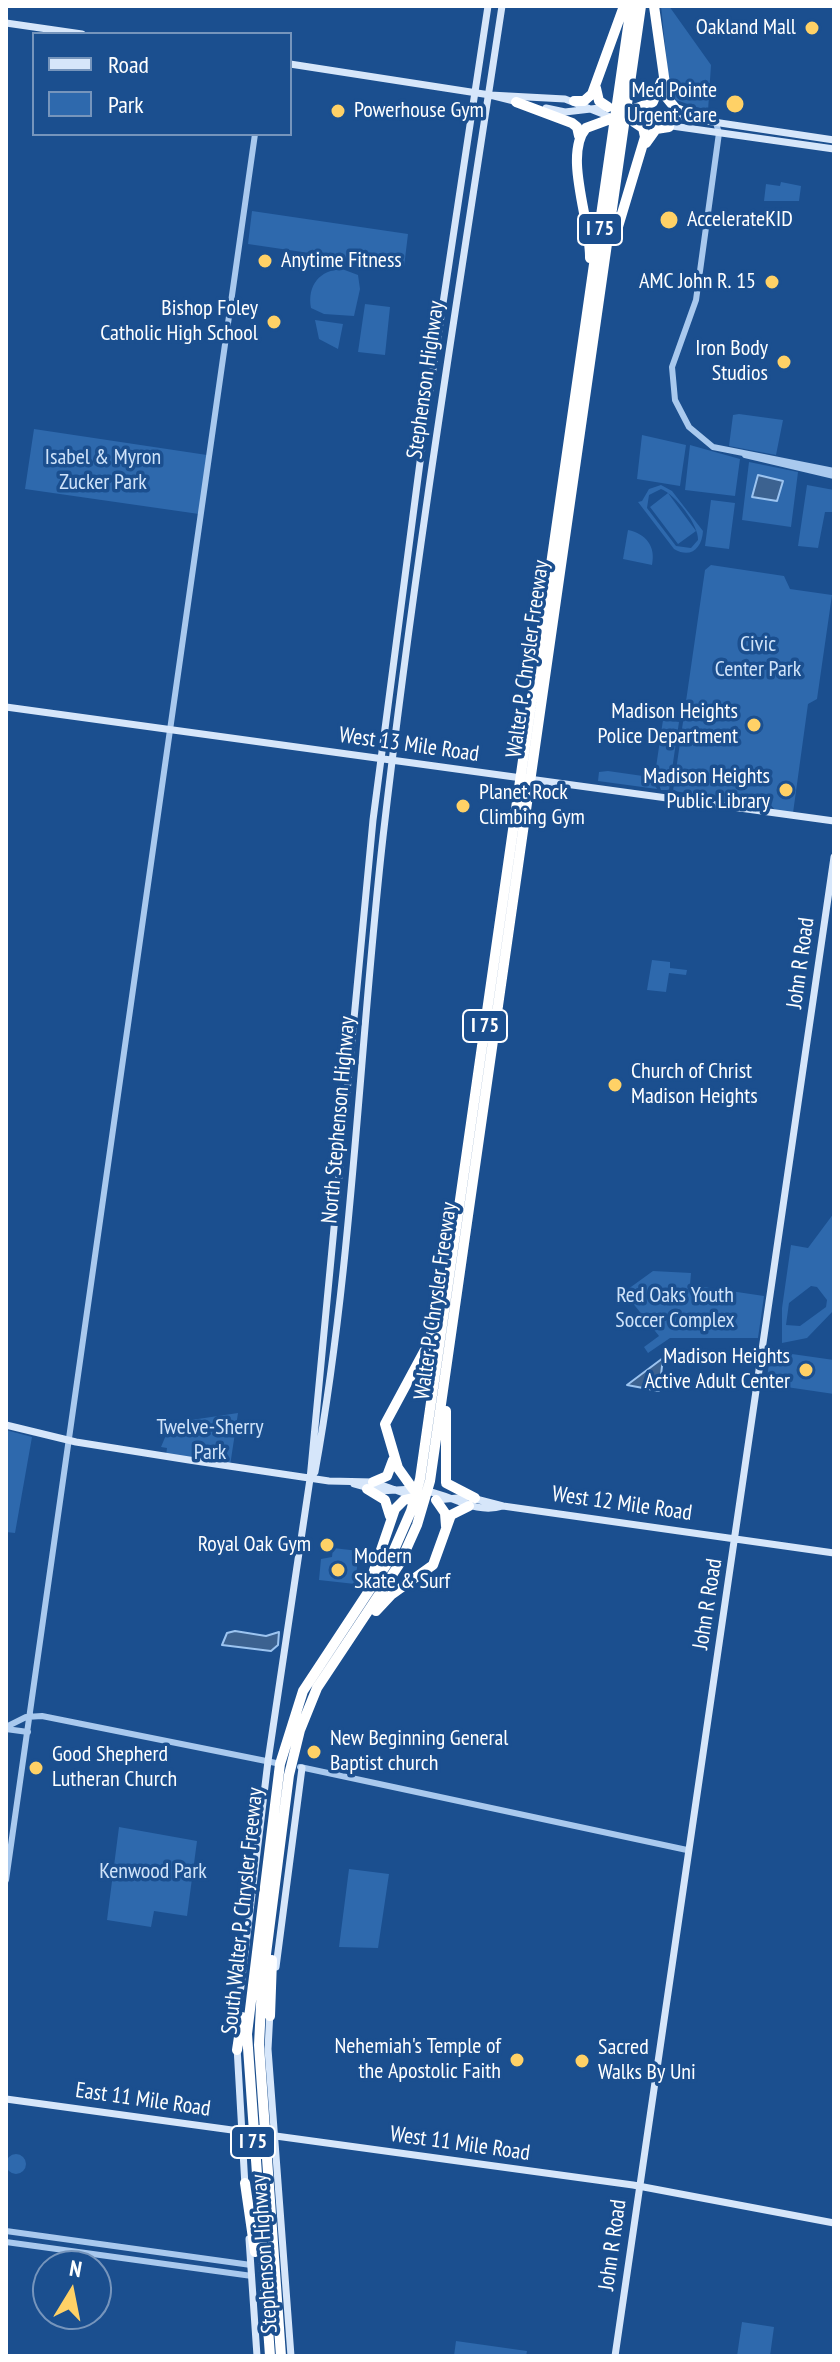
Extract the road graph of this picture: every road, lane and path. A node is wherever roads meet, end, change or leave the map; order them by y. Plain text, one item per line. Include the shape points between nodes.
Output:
1 (488, 6) edge
2 (502, 6) edge
3 (624, 6) edge
4 (631, 6) edge
5 (641, 6) edge
6 (654, 6) edge
7 (6, 23) edge
8 (484, 27) junction
9 (68, 32) edge
10 (292, 64) edge
11 (494, 68) junction
12 (661, 76) junction
13 (596, 86) junction
14 (474, 92) junction
15 (490, 95) junction
16 (574, 101) junction
17 (516, 102) junction
18 (588, 109) junction
19 (473, 112) junction
20 (622, 114) junction
21 (653, 119) junction
22 (698, 119) junction
23 (471, 121) junction
24 (716, 123) junction
25 (734, 125) junction
26 (669, 127) junction
27 (691, 129) junction
28 (773, 131) junction
29 (719, 133) junction
30 (729, 135) junction
31 (255, 136) edge
32 (579, 136) junction
33 (759, 139) junction
34 (769, 140) junction
35 (834, 140) edge
36 (834, 149) edge
37 (481, 151) junction
38 (642, 152) junction
39 (479, 164) junction
40 (461, 191) junction
41 (473, 193) junction
42 (457, 217) junction
43 (463, 255) junction
44 (443, 307) junction
45 (596, 325) junction
46 (584, 335) junction
47 (438, 337) junction
48 (448, 349) junction
49 (444, 376) junction
50 (427, 409) junction
51 (439, 414) junction
52 (425, 422) junction
53 (433, 459) junction
54 (834, 473) edge
55 (412, 524) junction
56 (424, 525) junction
57 (409, 547) junction
58 (416, 587) junction
59 (395, 655) junction
60 (388, 704) junction
61 (6, 707) edge
62 (399, 710) junction
63 (170, 731) junction
64 (395, 744) junction
65 (381, 759) junction
66 (393, 761) junction
67 (528, 769) junction
68 (378, 777) junction
69 (377, 788) junction
70 (525, 789) junction
71 (386, 818) junction
72 (834, 821) edge
73 (834, 857) edge
74 (367, 867) junction
75 (379, 880) junction
76 (364, 895) junction
77 (375, 912) junction
78 (359, 947) junction
79 (368, 983) junction
80 (353, 1020) junction
81 (362, 1063) junction
82 (348, 1087) junction
83 (346, 1104) junction
84 (357, 1129) junction
85 (356, 1147) junction
86 (339, 1201) junction
87 (347, 1240) junction
88 (450, 1265) junction
89 (331, 1275) junction
90 (329, 1298) junction
91 (340, 1315) junction
92 (337, 1339) junction
93 (448, 1372) junction
94 (320, 1374) junction
95 (332, 1377) junction
96 (326, 1411) junction
97 (6, 1425) edge
98 (70, 1440) junction
99 (392, 1454) junction
100 (445, 1477) junction
101 (310, 1479) junction
102 (370, 1486) junction
103 (420, 1493) junction
104 (436, 1500) junction
105 (456, 1500) junction
106 (472, 1502) junction
107 (390, 1523) junction
108 (446, 1528) junction
109 (736, 1538) junction
110 (834, 1553) edge
111 (340, 1641) junction
112 (31, 1716) junction
113 (6, 1728) edge
114 (28, 1732) junction
115 (270, 1762) junction
116 (300, 1767) junction
117 (687, 1850) junction
118 (6, 1880) edge
119 (273, 1902) junction
120 (259, 1929) junction
121 (270, 2016) junction
122 (237, 2050) junction
123 (6, 2099) edge
124 (244, 2132) junction
125 (272, 2136) junction
126 (245, 2183) junction
127 (640, 2187) junction
128 (834, 2223) edge
129 (6, 2231) edge
130 (6, 2242) edge
131 (251, 2265) junction
132 (252, 2276) junction
133 (257, 2356) edge
134 (269, 2356) edge
135 (281, 2356) edge
136 (291, 2356) edge
137 (615, 2356) edge

1 - 8 main road, Stephenson Highway
2 - 11 main road, Stephenson Highway
3 - 13 highway
4 - 20 highway, Walter P. Chrysler Freeway / I 75
5 - 20 highway, Walter P. Chrysler Freeway / I 75
6 - 12 highway
7 - 9 main road
8 - 11 main road via 482,72
8 - 11 main road via 491,20 497,23
8 - 14 main road, Stephenson Highway
10 - 14 main road
11 - 15 main road, Stephenson Highway
12 - 20 highway via 656,100
12 - 22 highway via 672,106
13 - 16 highway via 589,98
13 - 20 highway via 599,101
14 - 15 main road
14 - 19 main road, Stephenson Highway
15 - 16 main road
15 - 17 main road
15 - 37 main road, Stephenson Highway
16 - 18 main road
17 - 18 main road via 561,112
17 - 32 highway via 572,123
18 - 20 main road
19 - 23 main road, Stephenson Highway
19 - 37 main road via 483,117
20 - 21 main road
20 - 32 highway via 595,122
20 - 38 highway via 645,132
20 - 45 highway, Walter P. Chrysler Freeway / I 75
20 - 46 highway, Walter P. Chrysler Freeway / I 75
21 - 22 main road
21 - 26 main road
22 - 24 main road
22 - 27 main road via 687,123
23 - 39 main road via 468,161
23 - 40 main road, Stephenson Highway
24 - 25 main road
24 - 29 street
25 - 28 main road
25 - 30 main road
26 - 27 main road
26 - 38 highway via 653,131
27 - 29 main road
28 - 33 main road
28 - 34 main road
28 - 35 main road
29 - 30 main road
29 - 54 street via 696,300 675,355 677,405 689,427 724,451
30 - 33 main road
31 - 63 street
32 - 46 highway via 576,159 590,246
33 - 34 main road
34 - 36 main road
37 - 39 main road, Stephenson Highway
38 - 45 highway via 616,232
39 - 41 main road, Stephenson Highway
40 - 41 main road
40 - 42 main road, Stephenson Highway
41 - 43 main road, Stephenson Highway
42 - 43 main road via 453,251
42 - 44 main road, Stephenson Highway
43 - 48 main road, Stephenson Highway
44 - 47 main road, Stephenson Highway
44 - 48 main road via 453,308
45 - 67 highway, Walter P. Chrysler Freeway / I 75
46 - 67 highway, Walter P. Chrysler Freeway / I 75
47 - 49 main road via 434,374
47 - 50 main road, Stephenson Highway
48 - 49 main road, Stephenson Highway
49 - 51 main road, Stephenson Highway
50 - 51 main road via 434,406
50 - 52 main road, Stephenson Highway
51 - 53 main road, Stephenson Highway
52 - 53 main road via 424,456
52 - 55 main road, Stephenson Highway
53 - 56 main road, Stephenson Highway
55 - 56 main road
55 - 57 main road, Stephenson Highway
56 - 58 main road, Stephenson Highway
57 - 58 main road via 407,586
57 - 59 main road, Stephenson Highway
58 - 62 main road, Stephenson Highway
59 - 60 main road, Stephenson Highway
59 - 62 main road via 401,652 405,657
60 - 64 main road via 386,742
60 - 65 main road, Stephenson Highway
61 - 63 main road, West 13 Mile Road
62 - 64 main road, Stephenson Highway
63 - 65 main road, West 13 Mile Road
63 - 98 street
64 - 66 main road, Stephenson Highway
65 - 66 main road, West 13 Mile Road
65 - 68 main road, North Stephenson Highway
66 - 71 main road, North Stephenson Highway
66 - 72 main road, West 13 Mile Road
67 - 70 highway, Walter P. Chrysler Freeway / I 75
68 - 69 main road, North Stephenson Highway
68 - 71 main road via 388,776
69 - 71 main road via 375,822
69 - 74 main road, North Stephenson Highway
70 - 88 highway, Walter P. Chrysler Freeway / I 75
70 - 93 highway, Walter P. Chrysler Freeway / I 75
71 - 75 main road, North Stephenson Highway
73 - 109 main road, John R Road
74 - 75 main road via 377,864
74 - 76 main road, North Stephenson Highway
75 - 77 main road, North Stephenson Highway
76 - 77 main road via 366,910
76 - 78 main road, North Stephenson Highway
77 - 79 main road, North Stephenson Highway
78 - 79 main road via 369,946
78 - 80 main road, North Stephenson Highway
79 - 81 main road, North Stephenson Highway
80 - 81 main road via 352,1060
80 - 82 main road, North Stephenson Highway
81 - 84 main road, North Stephenson Highway
82 - 83 main road, North Stephenson Highway
82 - 84 main road via 357,1093
83 - 85 main road via 346,1144
83 - 86 main road, North Stephenson Highway
84 - 85 main road, North Stephenson Highway
85 - 87 main road, North Stephenson Highway
86 - 87 main road via 349,1201
86 - 89 main road, North Stephenson Highway
87 - 91 main road, North Stephenson Highway
88 - 99 highway via 427,1346 385,1421
88 - 103 highway, Walter P. Chrysler Freeway / I 75
89 - 90 main road, North Stephenson Highway
89 - 91 main road via 341,1279
90 - 92 main road via 328,1335
90 - 94 main road, North Stephenson Highway
91 - 92 main road, North Stephenson Highway
92 - 95 main road, North Stephenson Highway
93 - 100 highway
93 - 103 highway, Walter P. Chrysler Freeway / I 75
94 - 95 main road via 328,1367
94 - 96 main road via 321,1410
94 - 101 main road, North Stephenson Highway
95 - 96 main road, North Stephenson Highway
96 - 101 main road, North Stephenson Highway
97 - 98 main road, West 12 Mile Road
98 - 101 main road, West 12 Mile Road
98 - 112 street
99 - 102 highway via 389,1473
99 - 103 highway via 404,1480
100 - 103 highway via 440,1485
100 - 106 highway via 449,1487
101 - 102 main road, West 12 Mile Road
101 - 115 main road, North Stephenson Highway
102 - 103 main road, West 12 Mile Road
102 - 107 highway via 386,1502
103 - 104 main road, West 12 Mile Road
103 - 105 main road, West 12 Mile Road
103 - 107 highway via 397,1505
103 - 111 highway, South Walter P. Chrysler Freeway / I 75 via 385,1570
104 - 105 main road, West 12 Mile Road
104 - 108 highway via 445,1513
105 - 106 main road, West 12 Mile Road
106 - 108 highway via 453,1513
106 - 109 main road, West 12 Mile Road
107 - 111 highway via 373,1576
108 - 111 highway via 433,1565
109 - 110 main road, West 12 Mile Road
109 - 117 main road, John R Road
111 - 119 highway, I 75 via 297,1741
111 - 120 highway, South Walter P. Chrysler Freeway / I 75 via 303,1691 284,1747
112 - 113 street
112 - 114 street
112 - 115 street
113 - 114 street
114 - 118 street
115 - 116 street
115 - 122 main road, North Stephenson Highway via 239,1996
116 - 117 street
116 - 121 main road, Stephenson Highway
117 - 127 main road, John R Road
119 - 121 highway
119 - 135 highway, I 75 via 259,2057
120 - 122 highway
120 - 134 highway, South Walter P. Chrysler Freeway / I 75 via 248,2056
121 - 125 main road, Stephenson Highway
122 - 124 main road, North Stephenson Highway
123 - 124 main road, East 11 Mile Road
124 - 125 main road, East 11 Mile Road
124 - 126 main road, North Stephenson Highway
125 - 127 main road, West 11 Mile Road
125 - 136 main road, Stephenson Highway
126 - 131 main road, North Stephenson Highway
126 - 134 highway
127 - 128 main road
127 - 137 main road, John R Road
129 - 131 street
130 - 132 street
131 - 132 main road, North Stephenson Highway
132 - 133 main road, North Stephenson Highway

